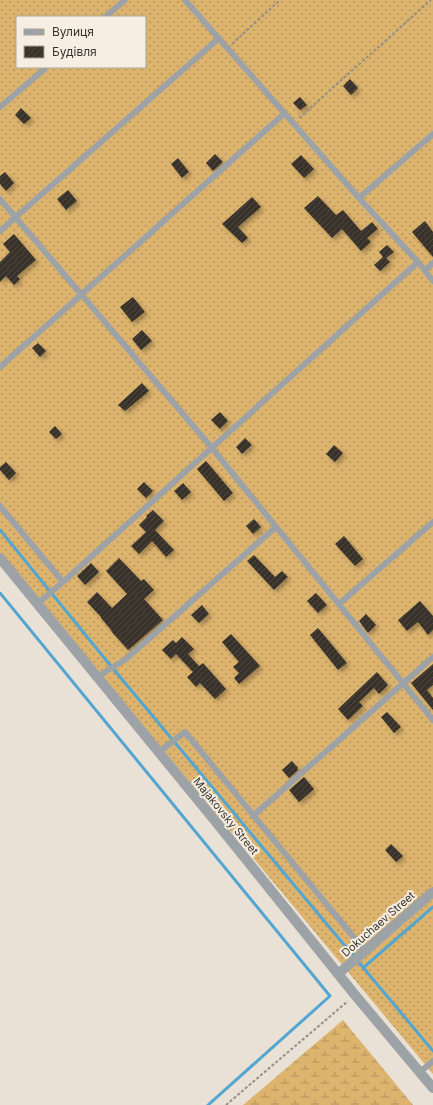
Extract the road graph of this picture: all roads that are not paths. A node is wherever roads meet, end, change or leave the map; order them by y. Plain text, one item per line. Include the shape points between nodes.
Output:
1 (125, 0) edge
2 (185, 0) edge
3 (106, 16) edge
4 (219, 38) junction
5 (46, 68) edge
6 (0, 107) edge
7 (285, 113) junction
8 (433, 134) edge
9 (359, 198) junction
10 (0, 199) edge
11 (16, 217) junction
12 (0, 231) edge
13 (418, 262) junction
14 (433, 263) edge
15 (425, 270) junction
16 (433, 281) edge
17 (81, 295) junction
18 (0, 367) edge
19 (212, 448) junction
20 (0, 506) edge
21 (433, 522) edge
22 (276, 527) junction
23 (0, 558) edge
24 (64, 582) junction
25 (37, 604) junction
26 (339, 604) junction
27 (433, 657) edge
28 (97, 677) junction
29 (403, 683) junction
30 (433, 720) edge
31 (163, 750) junction
32 (253, 816) junction
33 (433, 892) edge
34 (364, 953) junction
35 (338, 974) junction
36 (433, 1061) edge
37 (420, 1072) junction
38 (433, 1088) edge

1 - 3 lane
2 - 4 lane
4 - 7 lane
4 - 11 lane
5 - 6 lane
7 - 9 lane
7 - 17 lane
8 - 9 lane
9 - 13 lane
10 - 11 lane
11 - 12 lane
11 - 17 lane
13 - 15 lane
13 - 19 lane
14 - 15 lane
15 - 16 lane
17 - 18 lane
17 - 19 lane
19 - 22 lane
19 - 24 lane
20 - 24 lane
21 - 26 lane
22 - 26 lane
22 - 28 lane via 126,658
23 - 25 street, Majakovsky Street
24 - 25 lane
25 - 28 street, Majakovsky Street
26 - 29 lane
27 - 29 lane
28 - 31 street, Majakovsky Street
29 - 30 lane
29 - 32 lane
31 - 32 lane via 185,732
31 - 35 street, Majakovsky Street
32 - 34 lane
33 - 34 street, Dokuchaev Street
34 - 35 street, Dokuchaev Street
35 - 37 street, Majakovsky Street
36 - 37 lane
37 - 38 street, Majakovsky Street

